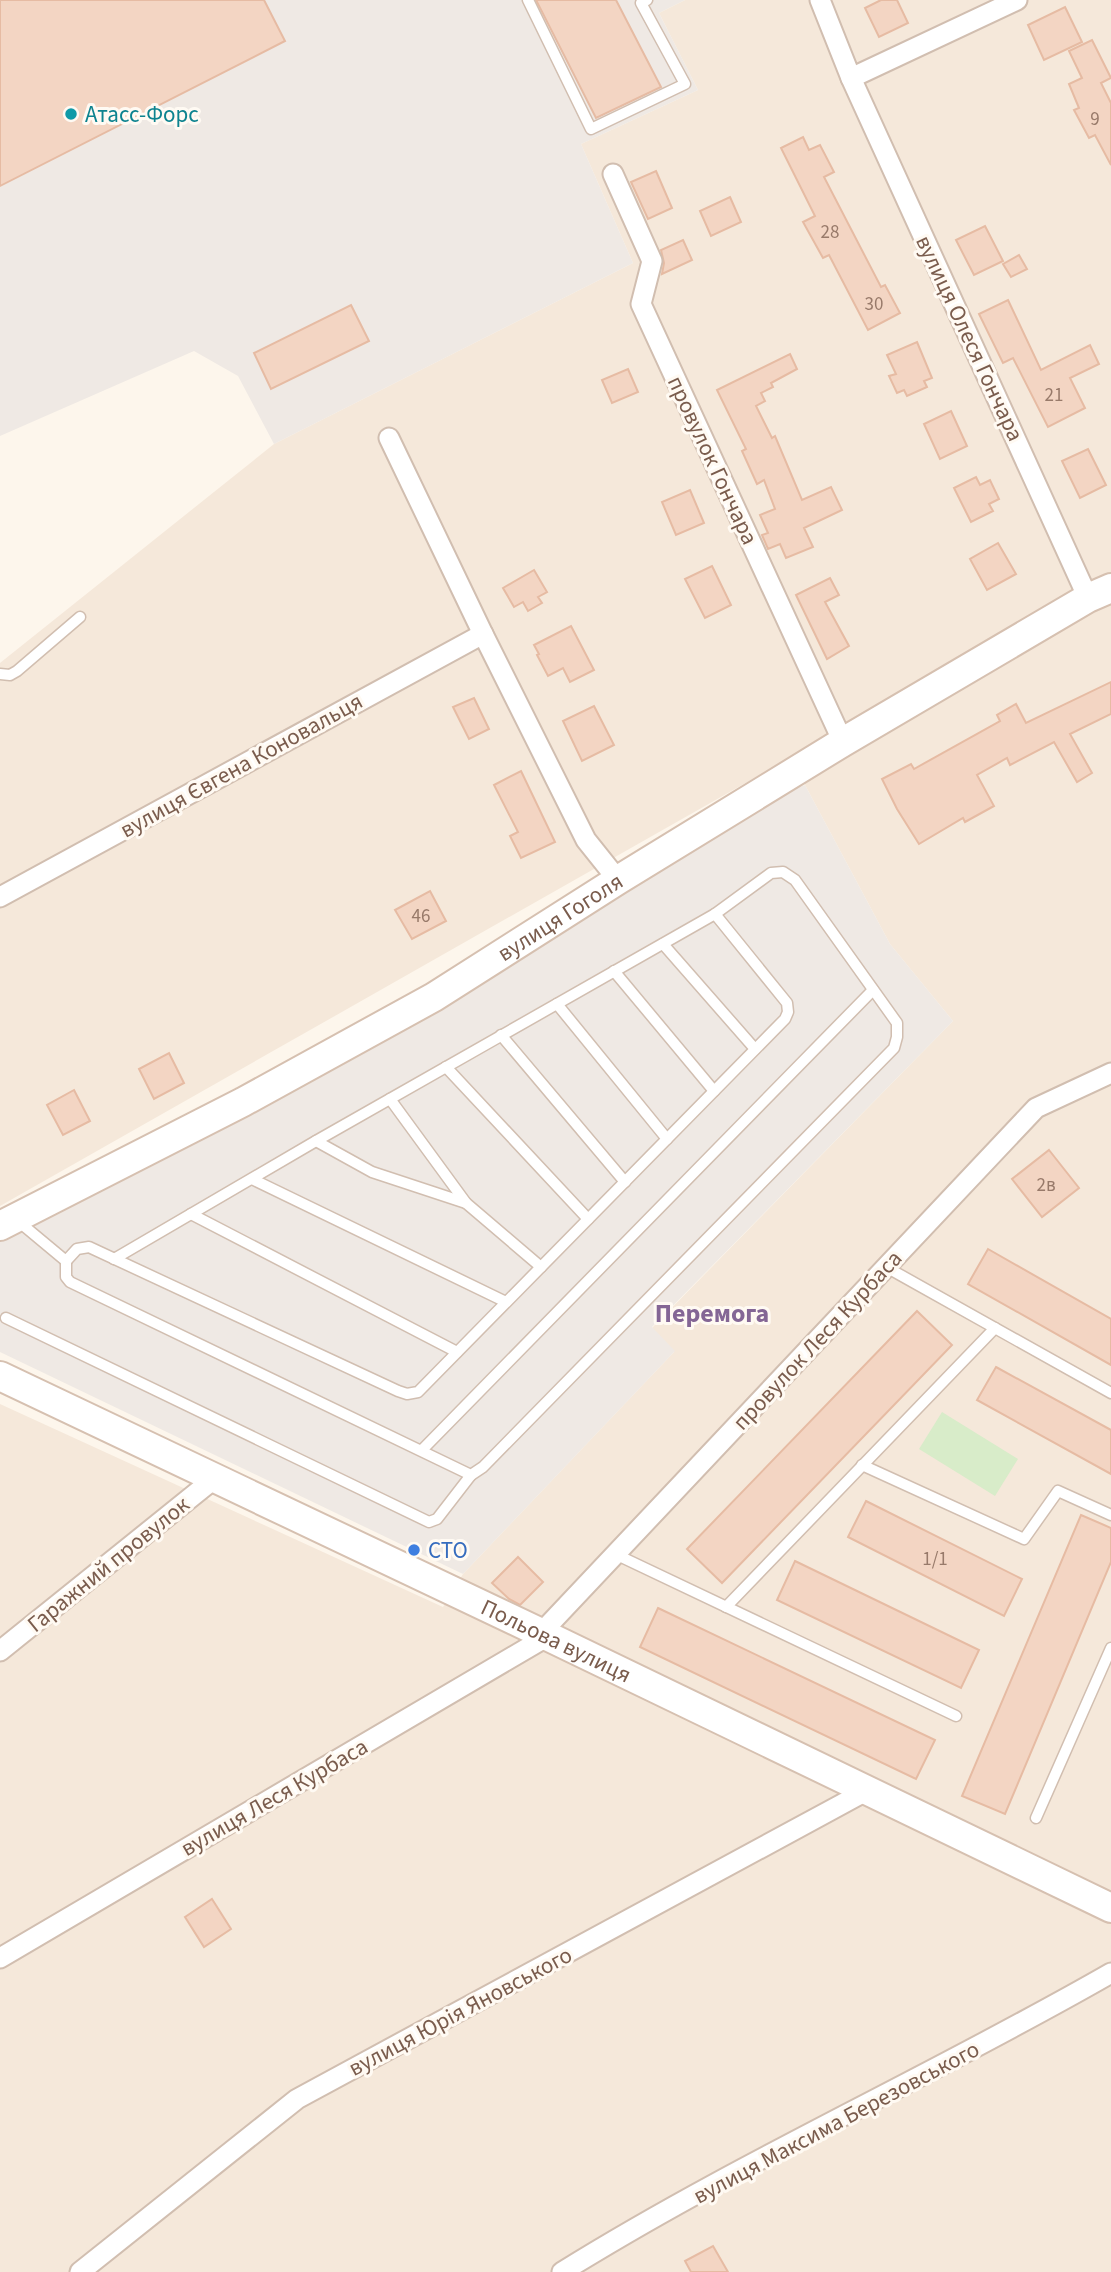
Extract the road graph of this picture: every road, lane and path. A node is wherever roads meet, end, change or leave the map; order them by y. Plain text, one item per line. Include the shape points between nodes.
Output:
1 (528, 0) edge
2 (647, 0) edge
3 (820, 0) edge
4 (1017, 0) edge
5 (851, 78) junction
6 (612, 174) dead end
7 (389, 438) dead end
8 (1100, 593) edge
9 (80, 617) dead end
10 (483, 634) junction
11 (0, 674) edge
12 (843, 742) junction
13 (618, 880) junction
14 (0, 897) edge
15 (715, 914) junction
16 (663, 944) junction
17 (614, 971) junction
18 (873, 990) junction
19 (557, 1004) junction
20 (501, 1035) junction
21 (755, 1049) junction
22 (446, 1066) junction
23 (1111, 1073) edge
24 (714, 1091) junction
25 (390, 1099) junction
26 (667, 1139) junction
27 (316, 1141) junction
28 (253, 1179) junction
29 (625, 1182) junction
30 (466, 1203) junction
31 (191, 1214) junction
32 (588, 1219) junction
33 (8, 1222) edge
34 (114, 1259) junction
35 (66, 1261) junction
36 (541, 1267) junction
37 (886, 1267) junction
38 (506, 1302) junction
39 (6, 1318) dead end
40 (995, 1328) junction
41 (457, 1352) junction
42 (0, 1376) edge
43 (1111, 1393) edge
44 (422, 1450) junction
45 (862, 1465) junction
46 (471, 1475) junction
47 (215, 1478) junction
48 (1111, 1515) edge
49 (615, 1554) junction
50 (726, 1607) junction
51 (544, 1634) junction
52 (1111, 1648) edge
53 (0, 1651) edge
54 (956, 1716) dead end
55 (868, 1790) junction
56 (1036, 1818) dead end
57 (1111, 1908) edge
58 (0, 1958) edge
59 (1111, 1973) edge
60 (80, 2272) edge
61 (562, 2272) edge

1 - 2 lane via 592,129 685,84 641,3
3 - 5 street, вулиця Олеся Гончара
4 - 5 street
5 - 8 street, вулиця Олеся Гончара
6 - 12 street, провулок Гончара via 652,261 641,304
7 - 10 street
8 - 12 street, вулиця Гоголя
9 - 11 lane via 17,671
10 - 13 street via 586,840
10 - 14 street, вулиця Євгена Коновальця
12 - 13 street, вулиця Гоголя
13 - 33 street, вулиця Гоголя via 434,997 243,1102
15 - 16 lane
15 - 18 lane via 771,873 783,872 795,880
15 - 21 lane via 787,1003 785,1019
16 - 17 lane
16 - 21 lane
17 - 19 lane
17 - 24 lane
18 - 44 lane
18 - 46 lane via 897,1023 894,1048
19 - 20 lane
19 - 26 lane
20 - 22 lane
20 - 29 lane
21 - 24 lane
22 - 25 lane
22 - 32 lane
23 - 37 street, провулок Леся Курбаса via 1036,1108
24 - 26 lane
25 - 27 lane
25 - 30 lane
26 - 29 lane
27 - 28 lane
27 - 30 lane via 372,1172
28 - 31 lane
28 - 38 lane
29 - 32 lane
30 - 36 lane
31 - 34 lane
31 - 41 lane
32 - 36 lane
33 - 35 lane
34 - 35 lane via 89,1247 77,1249
34 - 41 lane via 407,1394 418,1392
35 - 44 lane via 70,1282
36 - 38 lane
37 - 40 lane
37 - 49 street, провулок Леся Курбаса
38 - 41 lane
39 - 46 lane via 429,1522 437,1519
40 - 43 lane
40 - 45 lane
42 - 47 street, Польова вулиця
44 - 46 lane
45 - 48 lane via 1024,1539 1058,1491
45 - 50 lane
47 - 51 street, Польова вулиця
47 - 53 street, Гаражний провулок
49 - 50 lane
49 - 51 street, провулок Леся Курбаса
50 - 54 lane
51 - 55 street, Польова вулиця
51 - 58 street, вулиця Леся Курбаса
52 - 56 lane
55 - 57 street, Польова вулиця
55 - 60 street, вулиця Юрія Яновського via 297,2099
59 - 61 street, вулиця Максима Березовського via 790,2142

